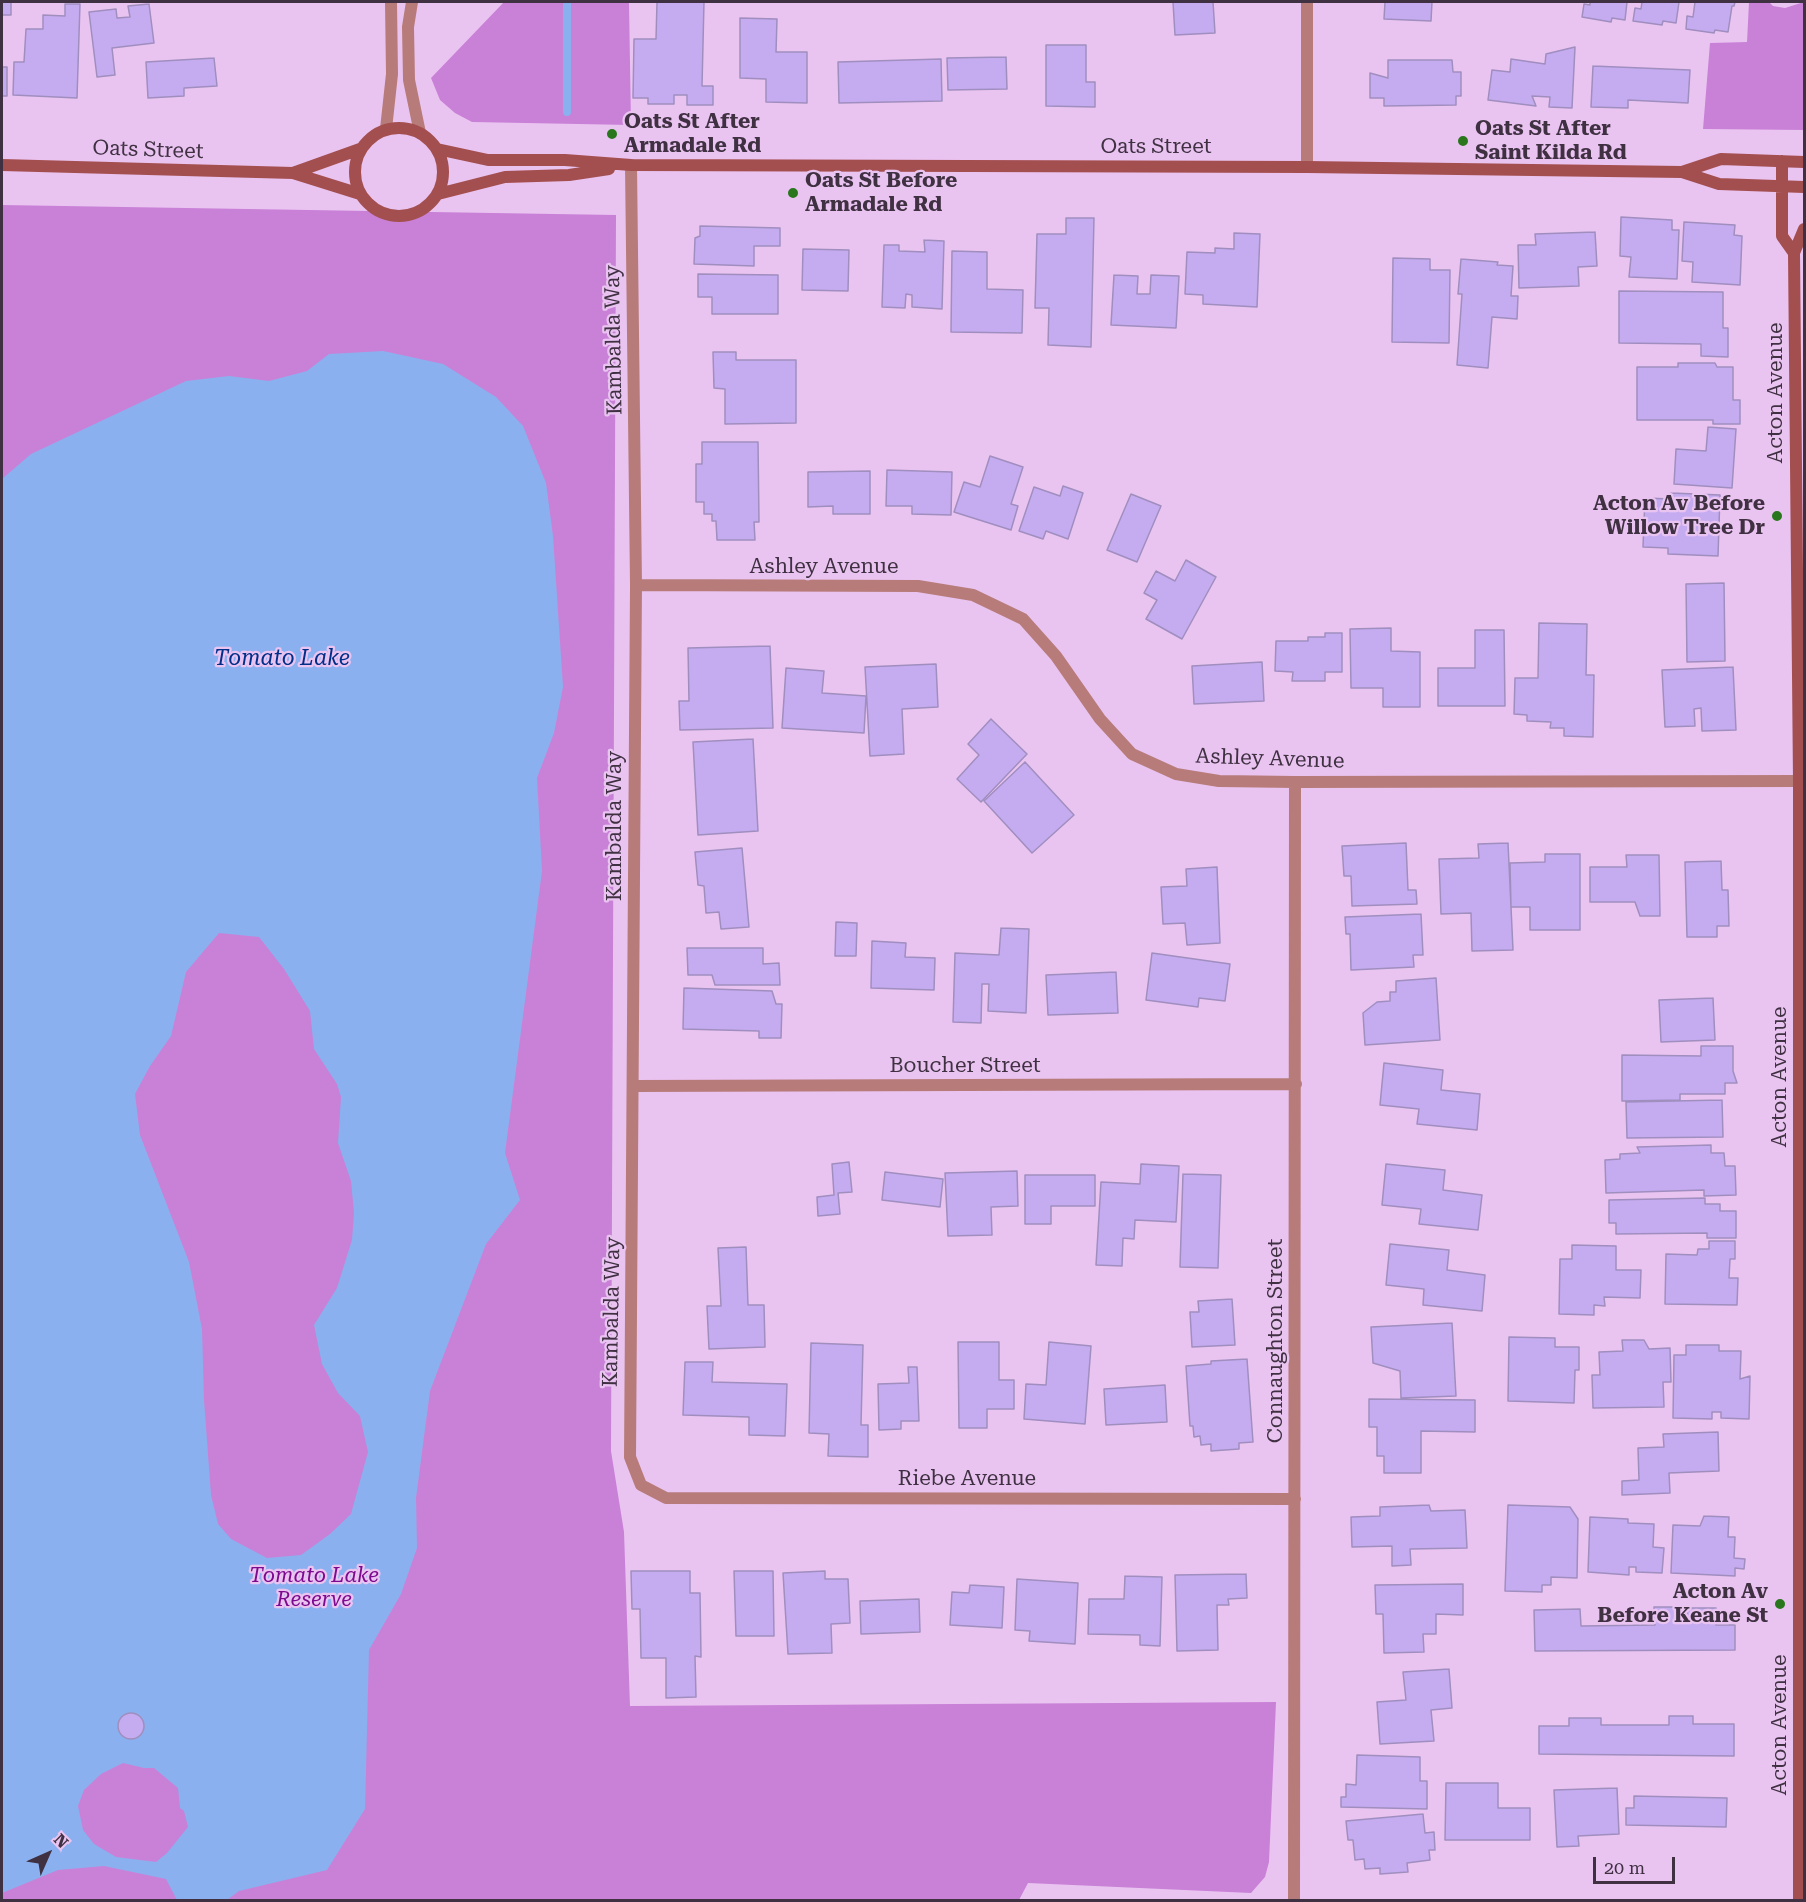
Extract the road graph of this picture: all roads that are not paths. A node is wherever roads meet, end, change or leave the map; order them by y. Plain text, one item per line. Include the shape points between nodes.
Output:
1 (391, 2) edge
2 (412, 2) edge
3 (1307, 2) edge
4 (386, 129) junction
5 (420, 133) junction
6 (360, 149) junction
7 (437, 149) junction
8 (1782, 161) junction
9 (1804, 162) edge
10 (2, 165) edge
11 (631, 165) junction
12 (1307, 167) junction
13 (1682, 172) junction
14 (293, 173) junction
15 (1782, 187) junction
16 (1804, 187) edge
17 (360, 194) junction
18 (438, 194) junction
19 (1804, 229) edge
20 (1794, 254) junction
21 (1800, 413) edge
22 (636, 585) junction
23 (1799, 781) junction
24 (1295, 782) junction
25 (1296, 1084) junction
26 (634, 1086) junction
27 (1802, 1325) edge
28 (641, 1485) joint
29 (1295, 1499) junction
30 (1294, 1900) edge
31 (1799, 1900) edge

1 - 4 street via 392,74
2 - 5 street via 408,27 409,80
3 - 12 street
4 - 5 street
4 - 6 street
5 - 7 street
6 - 14 street, Oats Street
6 - 17 street via 354,171
7 - 11 street, Oats Street via 488,160
7 - 18 street via 443,172
8 - 9 street, Oats Street
8 - 13 street, Oats Street via 1721,159
8 - 15 street, Acton Avenue
10 - 14 street, Oats Street
11 - 12 street, Oats Street
11 - 18 street, Oats Street via 569,175 505,177
11 - 22 street, Kambalda Way
12 - 13 street, Oats Street
13 - 15 street, Oats Street via 1719,184
14 - 17 street, Oats Street
15 - 16 street, Oats Street
15 - 20 street, Acton Avenue via 1782,236
17 - 18 street via 379,212 405,217 419,212
19 - 20 street, Acton Avenue
20 - 21 street, Acton Avenue
21 - 23 street, Acton Avenue
22 - 24 street, Ashley Avenue via 918,586 973,595 1023,619 1132,754 1176,774 1219,781
22 - 26 street, Kambalda Way
23 - 24 street, Ashley Avenue
23 - 27 street, Acton Avenue
24 - 25 street, Connaughton Street
25 - 26 street, Boucher Street
25 - 29 street, Connaughton Street
26 - 28 street, Kambalda Way via 630,1457
27 - 31 street, Acton Avenue
28 - 29 street, Riebe Avenue via 666,1498
29 - 30 street, Connaughton Street

